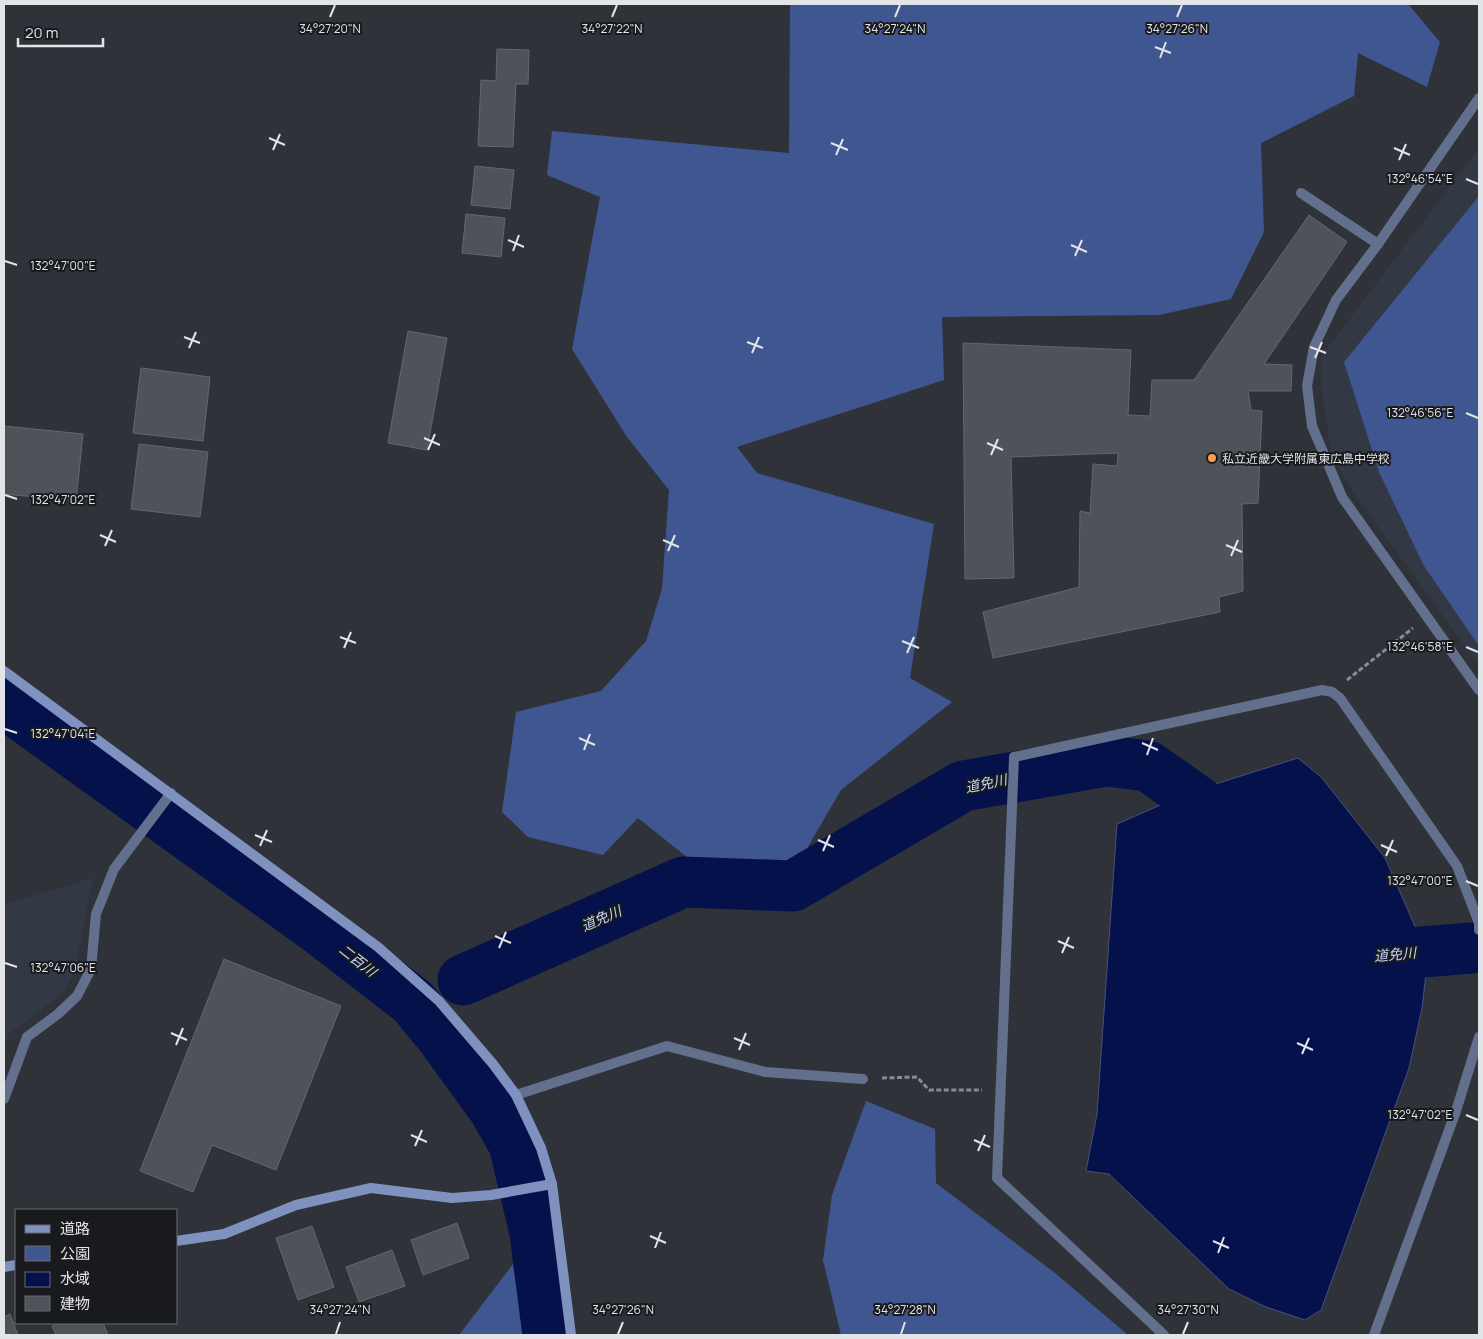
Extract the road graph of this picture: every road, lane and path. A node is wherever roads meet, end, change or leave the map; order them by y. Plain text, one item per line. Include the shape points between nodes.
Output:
1 (1479, 98) edge
2 (1301, 193) dead end
3 (1378, 244) junction
4 (1427, 617) junction
5 (4, 671) edge
6 (1479, 690) edge
7 (1332, 692) junction
8 (171, 793) junction
9 (1479, 930) edge
10 (1479, 1038) edge
11 (862, 1079) joint
12 (1000, 1090) junction
13 (516, 1095) junction
14 (4, 1099) edge
15 (552, 1184) junction
16 (178, 1241) edge
17 (571, 1335) edge
18 (1164, 1335) edge
19 (1374, 1335) edge

1 - 3 street
2 - 3 street
3 - 4 street via 1336,300 1314,347 1306,386 1312,426 1342,497
4 - 6 street
4 - 7 path
5 - 8 street
7 - 9 street via 1340,698 1457,866 1479,922
7 - 12 street via 1322,690 1014,757
8 - 13 street via 378,948 433,995 494,1064
8 - 14 street via 114,869 96,914 91,969 77,996 27,1037
10 - 19 street via 1456,1111
11 - 12 path via 917,1077 929,1090
11 - 13 street via 765,1072 667,1046
12 - 18 street via 997,1178
13 - 15 street via 541,1148
15 - 16 street via 452,1198 371,1188 296,1205 224,1234
15 - 17 street

